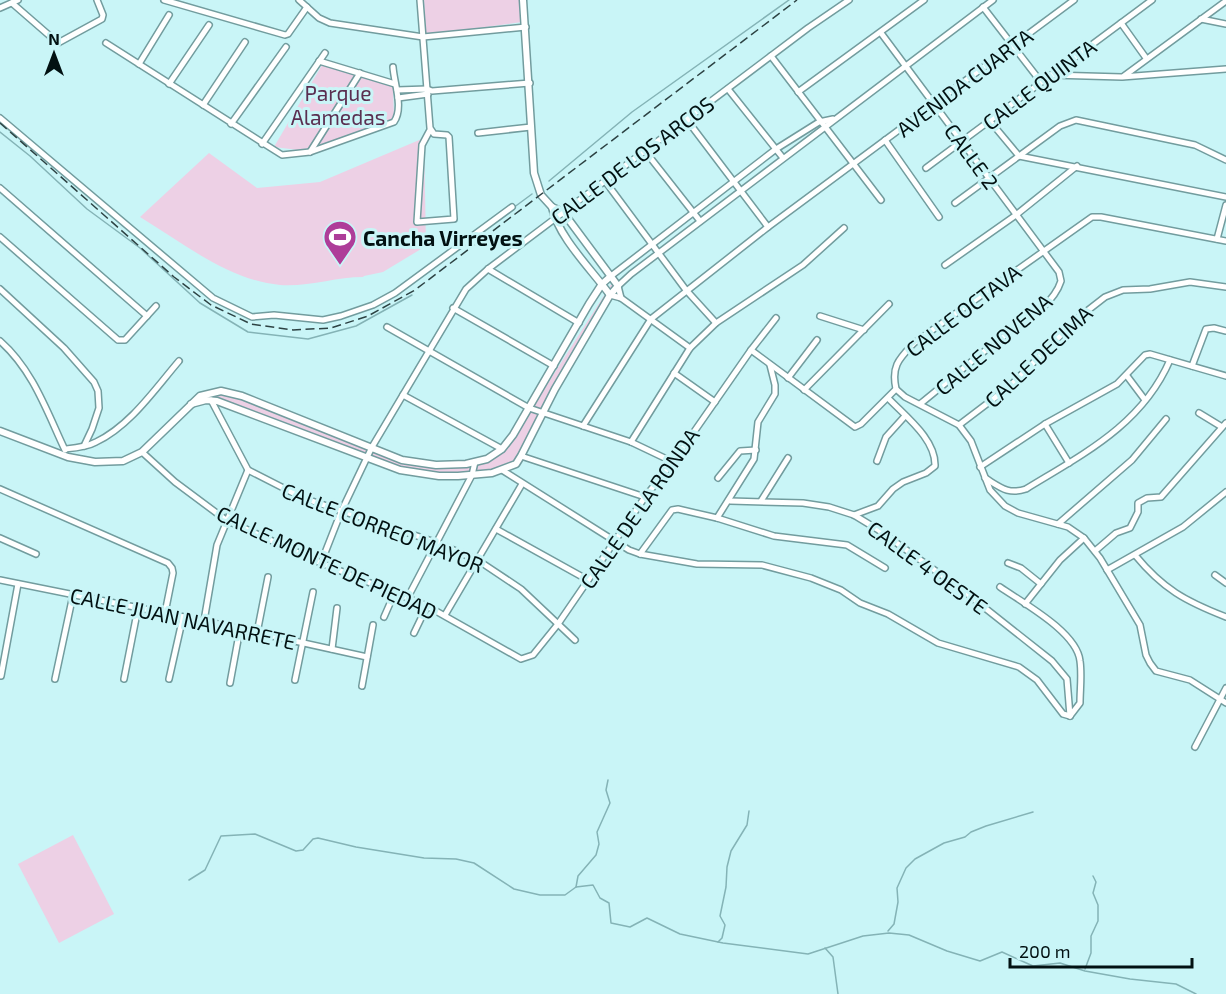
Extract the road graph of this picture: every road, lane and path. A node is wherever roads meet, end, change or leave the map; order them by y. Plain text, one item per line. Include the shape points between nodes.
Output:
1 (18, 0) edge
2 (97, 0) edge
3 (164, 0) edge
4 (299, 0) edge
5 (420, 0) edge
6 (523, 0) edge
7 (849, 0) edge
8 (924, 0) edge
9 (993, 0) edge
10 (1074, 0) edge
11 (1152, 0) edge
12 (1226, 1) edge
13 (12, 3) junction
14 (307, 7) junction
15 (0, 8) edge
16 (983, 8) junction
17 (169, 15) dead end
18 (1201, 19) junction
19 (1121, 23) junction
20 (1226, 24) edge
21 (209, 25) dead end
22 (526, 27) junction
23 (881, 33) junction
24 (423, 37) junction
25 (245, 42) dead end
26 (106, 43) dead end
27 (1014, 45) junction
28 (286, 47) dead end
29 (325, 53) dead end
30 (771, 56) junction
31 (1146, 58) junction
32 (319, 62) junction
33 (139, 64) junction
34 (905, 66) junction
35 (393, 67) dead end
36 (1217, 69) junction
37 (1226, 69) edge
38 (360, 73) junction
39 (1049, 75) junction
40 (1226, 76) edge
41 (1122, 77) junction
42 (1041, 82) junction
43 (530, 83) junction
44 (169, 84) junction
45 (396, 87) junction
46 (728, 89) junction
47 (428, 92) junction
48 (798, 93) junction
49 (398, 98) junction
50 (203, 105) junction
51 (935, 105) junction
52 (0, 118) edge
53 (835, 119) junction
54 (687, 120) junction
55 (989, 120) junction
56 (819, 122) junction
57 (231, 124) junction
58 (531, 127) junction
59 (825, 128) junction
60 (430, 130) junction
61 (478, 133) dead end
62 (885, 140) junction
63 (962, 142) junction
64 (262, 144) junction
65 (776, 149) junction
66 (645, 151) junction
67 (310, 152) junction
68 (1019, 156) junction
69 (783, 158) junction
70 (1226, 160) edge
71 (853, 163) junction
72 (1077, 166) junction
73 (926, 168) dead end
74 (988, 179) junction
75 (605, 182) junction
76 (733, 182) junction
77 (0, 188) edge
78 (740, 191) junction
79 (1226, 197) edge
80 (881, 200) dead end
81 (955, 203) dead end
82 (1226, 205) edge
83 (512, 207) dead end
84 (552, 207) junction
85 (563, 212) junction
86 (694, 212) junction
87 (1016, 215) junction
88 (939, 217) dead end
89 (555, 218) junction
90 (700, 221) junction
91 (768, 227) junction
92 (844, 228) dead end
93 (0, 237) edge
94 (1217, 239) junction
95 (1226, 241) edge
96 (651, 244) junction
97 (1042, 251) junction
98 (659, 253) junction
99 (945, 265) dead end
100 (488, 268) junction
101 (611, 276) junction
102 (1061, 281) joint
103 (602, 284) junction
104 (618, 286) junction
105 (1226, 287) edge
106 (0, 289) edge
107 (686, 290) junction
108 (610, 295) junction
109 (621, 298) junction
110 (889, 304) dead end
111 (156, 306) dead end
112 (453, 308) junction
113 (147, 316) junction
114 (820, 316) dead end
115 (776, 318) dead end
116 (651, 319) junction
117 (579, 322) junction
118 (716, 323) junction
119 (387, 327) dead end
120 (864, 330) junction
121 (1226, 331) edge
122 (817, 340) dead end
123 (0, 341) edge
124 (690, 348) junction
125 (751, 350) junction
126 (429, 351) junction
127 (1170, 360) junction
128 (180, 361) dead end
129 (770, 365) junction
130 (554, 366) junction
131 (1192, 366) junction
132 (675, 373) junction
133 (1127, 376) junction
134 (1226, 376) edge
135 (788, 378) junction
136 (896, 389) junction
137 (804, 390) junction
138 (403, 395) junction
139 (888, 398) junction
140 (211, 400) junction
141 (1145, 400) junction
142 (715, 402) junction
143 (191, 404) junction
144 (920, 404) junction
145 (529, 408) junction
146 (1200, 413) dead end
147 (542, 414) junction
148 (905, 416) junction
149 (1166, 419) dead end
150 (1045, 424) junction
151 (959, 425) junction
152 (1224, 425) edge
153 (583, 426) junction
154 (0, 431) edge
155 (631, 442) junction
156 (84, 447) junction
157 (372, 447) junction
158 (64, 449) junction
159 (502, 449) junction
160 (756, 450) junction
161 (142, 452) junction
162 (522, 456) junction
163 (68, 457) junction
164 (367, 457) junction
165 (788, 458) dead end
166 (877, 461) dead end
167 (475, 462) junction
168 (673, 462) junction
169 (1069, 463) junction
170 (980, 467) junction
171 (248, 470) junction
172 (502, 470) junction
173 (472, 475) junction
174 (984, 477) junction
175 (718, 478) dead end
176 (522, 484) junction
177 (0, 489) edge
178 (1226, 492) edge
179 (645, 497) junction
180 (730, 501) junction
181 (760, 501) junction
182 (341, 512) junction
183 (854, 515) junction
184 (717, 518) junction
185 (226, 520) junction
186 (1058, 524) junction
187 (496, 529) junction
188 (0, 538) edge
189 (1084, 538) junction
190 (435, 542) junction
191 (616, 542) junction
192 (1095, 551) junction
193 (36, 554) dead end
194 (640, 554) junction
195 (1135, 555) junction
196 (479, 561) junction
197 (321, 563) junction
198 (1008, 563) dead end
199 (885, 568) dead end
200 (1107, 570) junction
201 (1215, 575) dead end
202 (268, 578) dead end
203 (0, 580) edge
204 (588, 580) junction
205 (1226, 583) edge
206 (18, 584) junction
207 (1041, 584) junction
208 (1000, 587) dead end
209 (313, 592) dead end
210 (395, 592) junction
211 (73, 595) junction
212 (408, 597) junction
213 (1025, 604) junction
214 (427, 606) junction
215 (138, 608) junction
216 (337, 608) dead end
217 (165, 613) junction
218 (445, 615) junction
219 (183, 617) junction
220 (384, 617) dead end
221 (1226, 617) edge
222 (204, 621) junction
223 (558, 624) junction
224 (373, 625) dead end
225 (240, 629) junction
226 (257, 633) junction
227 (414, 633) dead end
228 (0, 637) edge
229 (7, 639) junction
230 (575, 640) dead end
231 (302, 642) junction
232 (332, 649) junction
233 (367, 657) junction
234 (521, 659) joint
235 (1, 676) edge
236 (55, 679) dead end
237 (124, 679) dead end
238 (169, 680) dead end
239 (295, 680) dead end
240 (230, 683) dead end
241 (362, 686) dead end
242 (1226, 688) edge
243 (1219, 699) junction
244 (1226, 703) edge
245 (1070, 716) junction
246 (1195, 747) dead end

1 - 13 street
2 - 13 street via 102,19 58,43
3 - 14 street via 285,35
4 - 14 street
5 - 24 street
6 - 22 street
7 - 30 street, CALLE DE LOS ARCOS
8 - 23 street
9 - 16 street
10 - 27 street, AVENIDA CUARTA
11 - 19 street, CALLE QUINTA
12 - 18 street
13 - 15 street
14 - 24 street via 330,23
16 - 27 street
16 - 34 street
17 - 33 street
18 - 20 street
18 - 31 street
19 - 31 street
19 - 39 street, CALLE QUINTA
21 - 44 street
22 - 24 street
22 - 43 street
23 - 34 street, CALLE 2
23 - 48 street
24 - 47 street
25 - 50 street
26 - 33 street
27 - 42 street
27 - 51 street, AVENIDA CUARTA
28 - 57 street
29 - 32 street
30 - 46 street, CALLE DE LOS ARCOS
30 - 48 street
31 - 41 street
32 - 38 street
32 - 64 street
33 - 44 street
34 - 51 street, CALLE 2
34 - 53 street
35 - 45 street
36 - 37 street
36 - 40 street
36 - 41 street
38 - 45 street
38 - 67 street
39 - 41 street
39 - 42 street, CALLE QUINTA
42 - 55 street, CALLE QUINTA
43 - 47 street
43 - 58 street
44 - 50 street
45 - 47 street
45 - 49 street
46 - 54 street, CALLE DE LOS ARCOS
46 - 65 street
47 - 49 street
47 - 60 street
48 - 56 street
49 - 67 street via 394,122
50 - 57 street
51 - 62 street, AVENIDA CUARTA
51 - 63 street, CALLE 2
52 - 83 street via 213,298 252,317 323,320 373,305
53 - 56 street
53 - 59 street
54 - 66 street, CALLE DE LOS ARCOS
54 - 76 street
55 - 63 street, CALLE QUINTA
55 - 68 street
56 - 59 street
56 - 65 street
57 - 64 street
58 - 61 street
58 - 84 street via 536,179 541,195
59 - 69 street
59 - 71 street
60 - 60 street via 422,145 417,222 454,219 448,137
62 - 71 street, AVENIDA CUARTA
62 - 88 street
63 - 73 street, CALLE QUINTA
63 - 74 street, CALLE 2
64 - 67 street via 282,155
65 - 69 street
65 - 76 street
66 - 75 street, CALLE DE LOS ARCOS
66 - 86 street
68 - 70 street via 1060,126 1076,120 1169,138
68 - 72 street
68 - 74 street
69 - 78 street
71 - 80 street
71 - 91 street, AVENIDA CUARTA
72 - 79 street
72 - 87 street
74 - 81 street
74 - 87 street, CALLE 2
75 - 85 street, CALLE DE LOS ARCOS
75 - 96 street
76 - 78 street
76 - 86 street
77 - 113 street
78 - 90 street
78 - 91 street
82 - 94 street
84 - 85 street
84 - 89 street
85 - 89 street, CALLE DE LOS ARCOS
85 - 101 street
86 - 90 street
86 - 96 street
87 - 97 street, CALLE 2
87 - 99 street
89 - 100 street, CALLE DE LOS ARCOS
89 - 103 street
90 - 98 street
91 - 107 street, AVENIDA CUARTA
92 - 118 street via 803,265
93 - 113 street via 118,340 125,339
94 - 95 street, CALLE OCTAVA
94 - 97 street, CALLE OCTAVA via 1092,217
96 - 98 street
96 - 101 street
97 - 102 street, CALLE 2 via 1059,272
97 - 136 street, CALLE OCTAVA via 914,343 896,364
98 - 104 street
98 - 107 street
100 - 112 street, CALLE DE LOS ARCOS
100 - 117 street
101 - 103 street
101 - 104 street
102 - 144 street, CALLE NOVENA via 1055,294 1031,316
103 - 108 street
103 - 117 street
104 - 108 street
104 - 109 street
105 - 151 street, CALLE DECIMA via 1190,282 1124,290 1105,297 1078,318 1010,387
106 - 156 street via 64,348 94,382 99,408
107 - 116 street, AVENIDA CUARTA
107 - 118 street
108 - 109 street
108 - 147 street
109 - 116 street
110 - 120 street
111 - 113 street
112 - 126 street, CALLE DE LOS ARCOS
112 - 130 street
114 - 120 street
115 - 125 street, CALLE DE LA RONDA
116 - 124 street
116 - 153 street, AVENIDA CUARTA
117 - 130 street
118 - 124 street
119 - 126 street
120 - 137 street
121 - 131 street via 1206,329
122 - 135 street
123 - 158 street via 29,375
124 - 132 street
125 - 129 street
125 - 142 street, CALLE DE LA RONDA
126 - 138 street, CALLE DE LOS ARCOS
126 - 145 street
127 - 131 street
127 - 133 street via 1145,355
127 - 141 street
128 - 156 street via 119,427
129 - 135 street
129 - 160 street via 775,394 758,422
130 - 145 street
131 - 134 street
132 - 142 street
132 - 155 street
133 - 141 street
133 - 150 street
135 - 137 street
136 - 139 street
136 - 144 street
137 - 139 street via 853,426 861,424
138 - 157 street, CALLE DE LOS ARCOS
138 - 159 street
139 - 148 street
140 - 143 street
140 - 164 street
140 - 171 street
141 - 169 street via 1111,436
142 - 168 street, CALLE DE LA RONDA
143 - 157 street via 205,393 228,392
143 - 161 street
144 - 151 street
145 - 147 street
145 - 159 street
146 - 152 street
147 - 153 street
147 - 162 street
148 - 166 street via 886,437
148 - 183 street via 924,436 935,466 893,489 878,506
149 - 186 street via 1132,460
150 - 169 street
150 - 170 street
151 - 170 street via 971,441
152 - 192 street via 1161,497 1138,503 1130,528 1116,532
153 - 155 street
154 - 163 street
155 - 168 street
156 - 158 street
157 - 164 street, CALLE DE LOS ARCOS
157 - 167 street via 402,460 436,465
158 - 163 street
159 - 167 street
160 - 175 street via 740,451
160 - 180 street
161 - 163 street via 116,462
161 - 185 street, CALLE MONTE DE PIEDAD
162 - 172 street via 516,464
162 - 179 street
164 - 173 street via 409,472
164 - 182 street, CALLE DE LOS ARCOS
165 - 181 street
167 - 173 street
168 - 179 street, CALLE DE LA RONDA
169 - 174 street via 1017,492 1009,492
170 - 174 street
171 - 182 street, CALLE CORREO MAYOR
171 - 185 street
172 - 173 street
172 - 176 street
173 - 190 street
174 - 186 street via 1005,506
176 - 187 street
176 - 191 street
177 - 217 street via 168,563 173,573
178 - 195 street via 1183,527
179 - 191 street, CALLE DE LA RONDA
180 - 181 street, CALLE 4 OESTE
180 - 184 street
181 - 183 street, CALLE 4 OESTE via 803,503
182 - 190 street, CALLE CORREO MAYOR
182 - 197 street, CALLE DE LOS ARCOS
183 - 245 street, CALLE 4 OESTE via 962,589 1052,661 1067,679
184 - 194 street via 672,510
184 - 199 street via 774,536 847,545
185 - 197 street, CALLE MONTE DE PIEDAD
185 - 222 street via 215,556
186 - 189 street
187 - 196 street
187 - 204 street
188 - 193 street
189 - 192 street
189 - 207 street
190 - 196 street, CALLE CORREO MAYOR
190 - 212 street
191 - 194 street
191 - 204 street, CALLE DE LA RONDA
192 - 200 street
194 - 245 street via 697,564 762,565 811,578 944,645 1019,667 1037,680 1063,714
195 - 200 street
195 - 221 street via 1170,590
196 - 218 street
196 - 223 street, CALLE CORREO MAYOR via 521,589
197 - 210 street, CALLE MONTE DE PIEDAD
198 - 207 street
200 - 243 street via 1140,625 1146,655 1156,671 1190,680
201 - 205 street
202 - 226 street
203 - 206 street, CALLE JUAN NAVARRETE
204 - 223 street, CALLE DE LA RONDA
206 - 211 street, CALLE JUAN NAVARRETE
206 - 229 street
207 - 213 street
208 - 213 street
209 - 231 street
210 - 212 street, CALLE MONTE DE PIEDAD
210 - 220 street
211 - 215 street, CALLE JUAN NAVARRETE
211 - 236 street
212 - 214 street, CALLE MONTE DE PIEDAD
213 - 245 street via 1062,631 1077,649 1080,703
214 - 218 street, CALLE MONTE DE PIEDAD
214 - 227 street
215 - 217 street, CALLE JUAN NAVARRETE
215 - 237 street
216 - 232 street
217 - 219 street, CALLE JUAN NAVARRETE
218 - 234 street, CALLE MONTE DE PIEDAD
219 - 222 street, CALLE JUAN NAVARRETE
219 - 238 street
222 - 225 street, CALLE JUAN NAVARRETE
223 - 230 street, CALLE CORREO MAYOR
223 - 234 street, CALLE DE LA RONDA via 533,655
224 - 233 street
225 - 226 street, CALLE JUAN NAVARRETE
225 - 240 street
226 - 231 street, CALLE JUAN NAVARRETE
228 - 229 street
229 - 235 street
231 - 232 street, CALLE JUAN NAVARRETE
231 - 239 street
232 - 233 street, CALLE JUAN NAVARRETE
233 - 241 street
242 - 243 street
243 - 244 street
243 - 246 street

